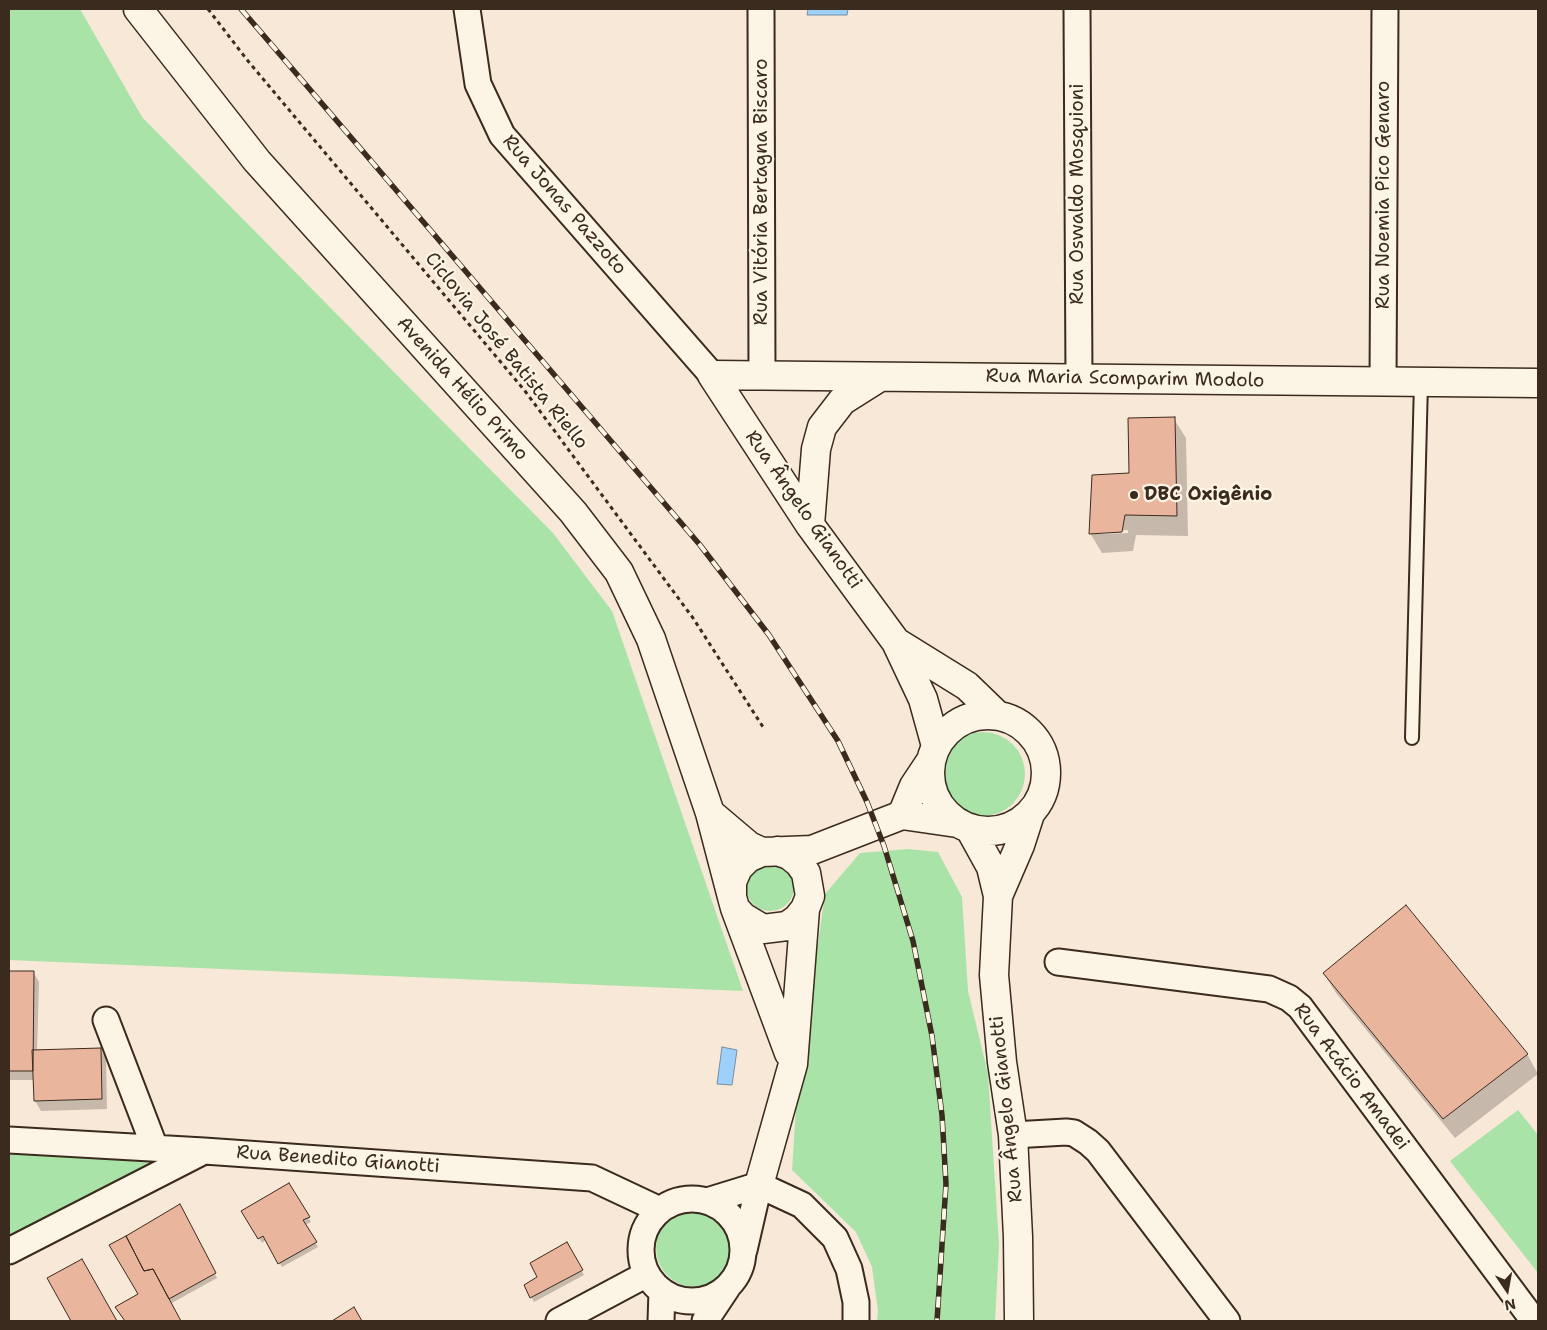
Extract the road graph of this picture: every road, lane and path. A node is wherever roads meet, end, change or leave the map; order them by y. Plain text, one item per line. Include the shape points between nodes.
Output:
1 (138, 9) edge
2 (208, 9) edge
3 (467, 9) edge
4 (761, 9) edge
5 (1076, 9) edge
6 (1386, 9) edge
7 (712, 375) junction
8 (762, 376) junction
9 (880, 377) junction
10 (1079, 379) junction
11 (1384, 382) junction
12 (1420, 382) junction
13 (1538, 383) edge
14 (810, 526) junction
15 (896, 642) junction
16 (997, 715) junction
17 (763, 727) dead end
18 (1412, 738) dead end
19 (933, 754) junction
20 (710, 813) junction
21 (1030, 814) junction
22 (902, 815) junction
23 (963, 826) junction
24 (838, 841) junction
25 (770, 852) junction
26 (998, 896) junction
27 (734, 902) junction
28 (807, 902) junction
29 (1058, 962) dead end
30 (106, 1020) dead end
31 (793, 1064) junction
32 (1013, 1135) junction
33 (9, 1140) edge
34 (155, 1148) junction
35 (204, 1151) junction
36 (759, 1184) junction
37 (706, 1201) junction
38 (660, 1210) junction
39 (9, 1251) edge
40 (743, 1254) junction
41 (654, 1282) junction
42 (731, 1282) junction
43 (560, 1321) edge
44 (661, 1321) edge
45 (705, 1321) edge
46 (856, 1321) edge
47 (1019, 1321) edge
48 (1227, 1321) edge
49 (1534, 1321) edge

1 - 20 street, Avenida Hélio Primo via 256,161 573,512 619,572 650,639
2 - 17 path, Ciclovia José Batista Riello via 525,391 693,618
3 - 7 street, Rua Jonas Pazzoto via 478,84 502,135
4 - 8 street, Rua Vitória Bertagna Biscaro
5 - 10 street, Rua Oswaldo Mosquioni
6 - 11 street, Rua Noemia Pico Genaro
7 - 8 street, Rua Maria Scomparim Modolo
7 - 14 street, Rua Ângelo Gianotti
8 - 9 street, Rua Maria Scomparim Modolo
9 - 10 street, Rua Maria Scomparim Modolo
9 - 14 street via 842,401 822,427 816,448
10 - 11 street, Rua Maria Scomparim Modolo
11 - 12 street, Rua Maria Scomparim Modolo
12 - 13 street, Rua Maria Scomparim Modolo
12 - 18 lane
14 - 15 street, Rua Ângelo Gianotti
15 - 16 street, Rua Ângelo Gianotti via 967,686
15 - 19 street, Rua Ângelo Gianotti via 923,699
16 - 19 street via 972,716 958,723 945,733
16 - 21 street via 1015,720 1024,727 1038,742 1045,760 1046,779 1041,798
19 - 22 street
19 - 23 street via 929,780 934,797 943,812
20 - 25 street via 749,846
20 - 27 street, Avenida Hélio Primo
21 - 23 street via 1002,830 985,832
21 - 26 street, Rua Ângelo Gianotti
22 - 23 street
22 - 24 street
23 - 26 street, Rua Ângelo Gianotti via 991,867
24 - 25 street via 812,850
24 - 28 street via 826,858
25 - 27 street via 748,858 738,868 732,882
25 - 28 street via 789,855 799,863 806,873
26 - 32 street, Rua Ângelo Gianotti via 994,975
27 - 28 street via 743,917 764,928 787,926 797,919
27 - 31 street, Avenida Hélio Primo
28 - 31 street
29 - 49 street, Rua Acácio Amadei via 1269,989 1290,998 1300,1007
30 - 34 street
31 - 36 street
32 - 47 street, Rua Ângelo Gianotti
32 - 48 street via 1066,1132 1093,1146
33 - 34 street, Rua Benedito Gianotti
34 - 35 street, Rua Benedito Gianotti
35 - 38 street, Rua Benedito Gianotti via 592,1178
35 - 39 street
36 - 37 street
36 - 40 street
36 - 46 street via 802,1205 835,1238 849,1269 856,1302
37 - 38 street via 675,1201
37 - 40 street via 722,1208 734,1220 741,1235
38 - 41 street via 649,1221 640,1251
40 - 42 street via 740,1268
41 - 42 street via 675,1298 690,1300 705,1299 719,1293
41 - 43 street
41 - 44 street
42 - 45 street

